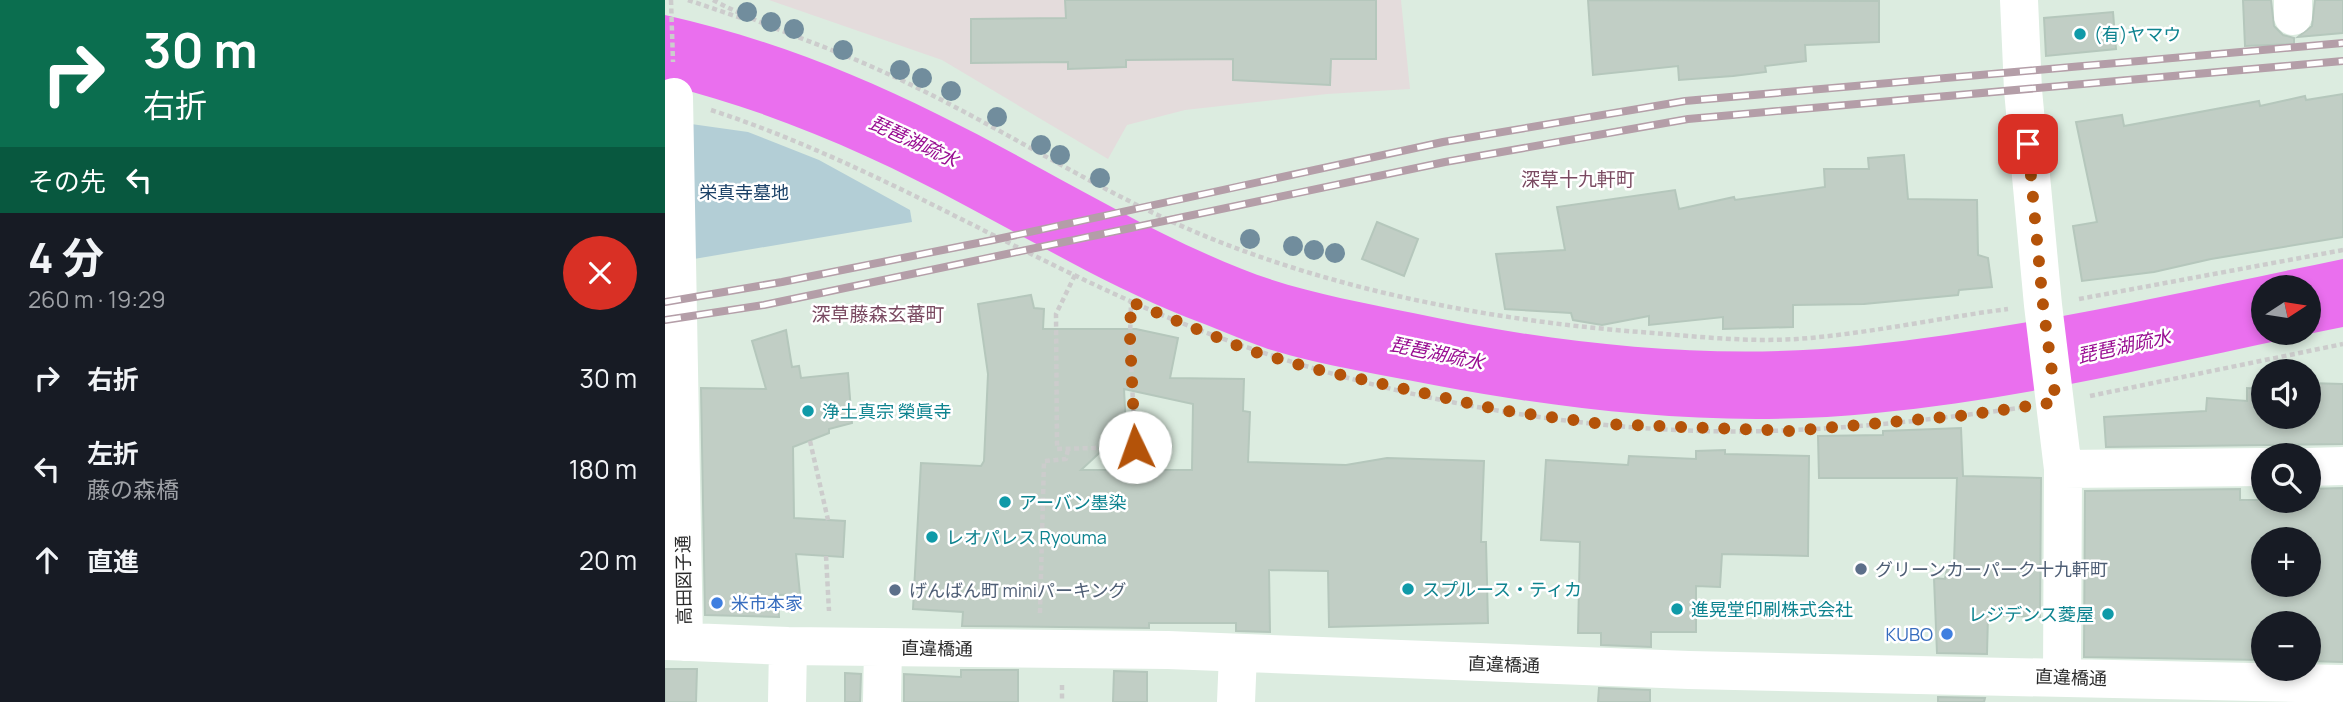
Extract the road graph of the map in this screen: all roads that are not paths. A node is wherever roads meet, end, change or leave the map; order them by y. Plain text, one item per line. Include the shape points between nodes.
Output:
1 (2019, 0) edge
2 (673, 82) road end
3 (671, 276) edge
4 (672, 404) edge
5 (2343, 466) edge
6 (2251, 467) edge
7 (2321, 467) edge
8 (2063, 469) junction
9 (675, 641) edge
10 (788, 646) junction
11 (883, 647) junction
12 (1238, 654) junction
13 (2062, 677) junction
14 (2343, 684) edge
15 (1921, 688) edge
16 (2157, 691) edge
17 (787, 702) edge
18 (882, 702) edge
19 (1236, 702) edge

1 - 8 street via 2043,308
2 - 3 street, 高田図子通
3 - 4 street, 高田図子通
4 - 9 street, 高田図子通
5 - 7 street
6 - 8 street
8 - 13 street
9 - 10 street, 直違橋通
10 - 11 street, 直違橋通
10 - 17 street
11 - 12 street, 直違橋通
11 - 18 street
12 - 15 street, 直違橋通 via 1689,670
12 - 19 street
13 - 15 street, 直違橋通
13 - 16 street, 直違橋通
14 - 16 street, 直違橋通

